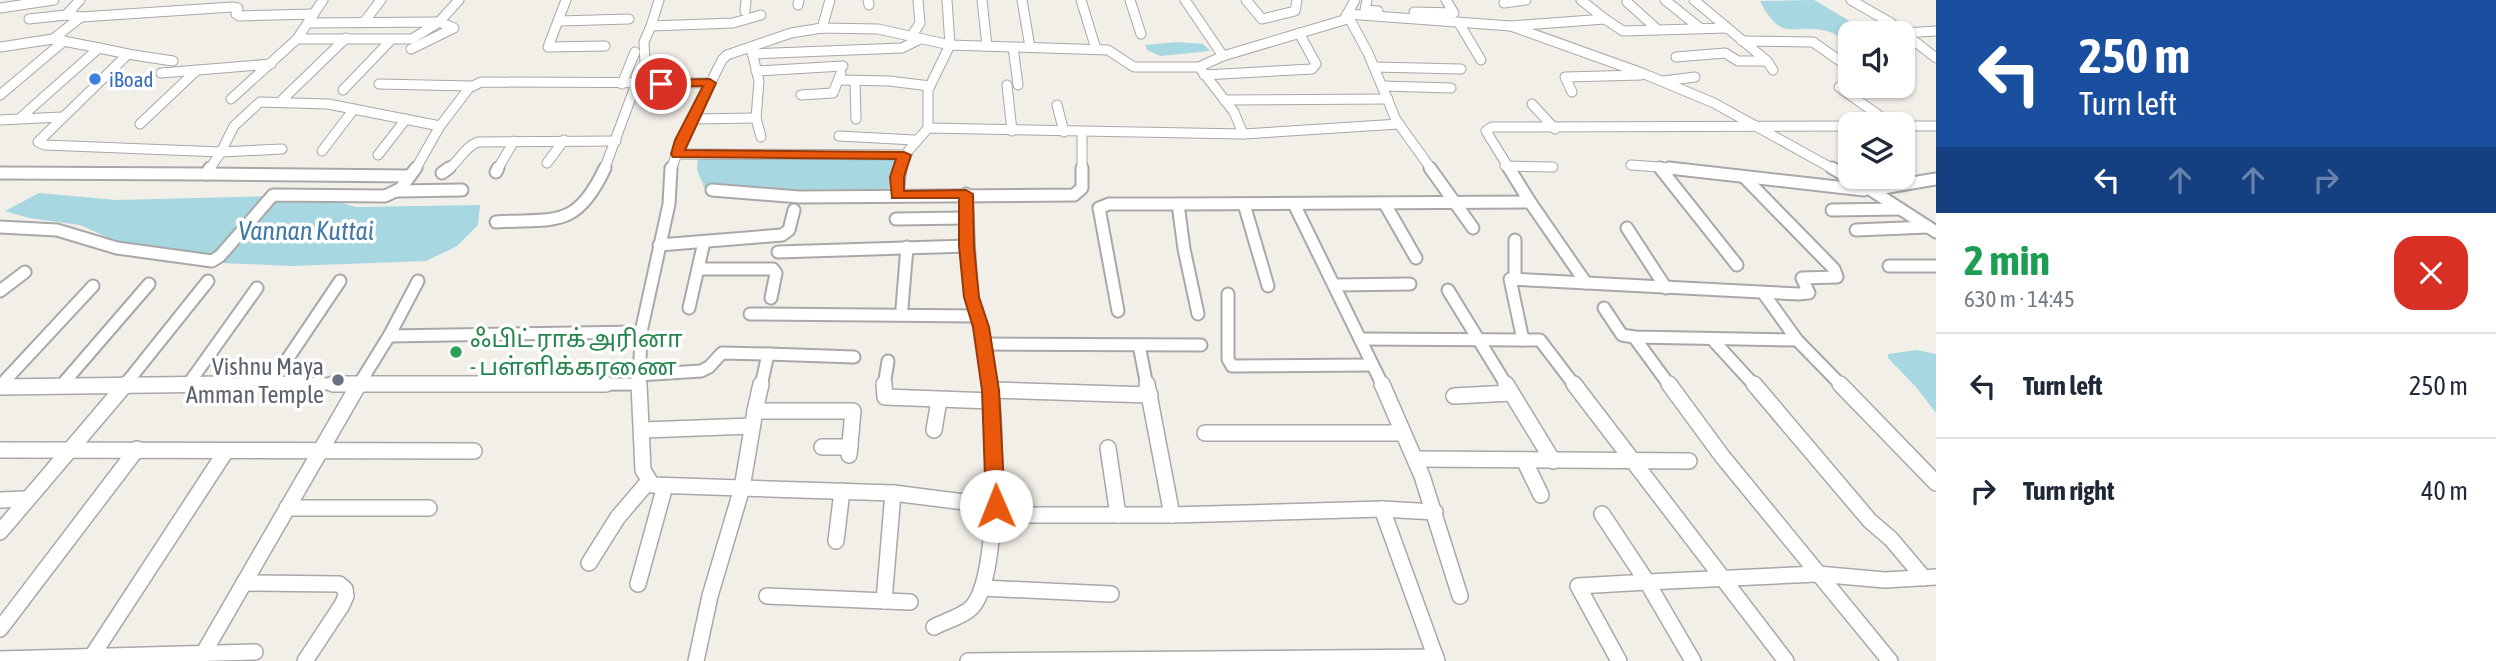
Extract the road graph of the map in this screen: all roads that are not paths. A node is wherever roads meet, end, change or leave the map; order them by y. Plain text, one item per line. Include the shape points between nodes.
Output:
1 (43, 0) edge
2 (54, 0) edge
3 (80, 0) edge
4 (323, 0) edge
5 (382, 0) edge
6 (459, 0) edge
7 (566, 0) edge
8 (659, 0) edge
9 (747, 0) edge
10 (830, 0) edge
11 (918, 0) edge
12 (947, 0) edge
13 (982, 0) edge
14 (1022, 0) edge
15 (1081, 0) edge
16 (1130, 0) edge
17 (1185, 0) edge
18 (1246, 0) edge
19 (1297, 0) edge
20 (1367, 0) edge
21 (1446, 0) edge
22 (1451, 0) edge
23 (1526, 0) edge
24 (1581, 0) edge
25 (1665, 0) edge
26 (1694, 0) edge
27 (1851, 0) edge
28 (1627, 2) dead end
29 (1504, 3) dead end
30 (0, 8) edge
31 (1350, 8) edge
32 (1365, 10) junction
33 (745, 11) dead end
34 (66, 15) junction
35 (761, 15) dead end
36 (81, 17) junction
37 (311, 19) junction
38 (629, 19) dead end
39 (1605, 19) junction
40 (559, 21) junction
41 (1885, 21) edge
42 (364, 22) junction
43 (439, 22) junction
44 (1459, 23) junction
45 (1474, 24) junction
46 (651, 26) junction
47 (1511, 26) junction
48 (822, 28) junction
49 (1700, 28) junction
50 (1727, 29) junction
51 (1658, 30) junction
52 (1936, 31) edge
53 (1915, 32) edge
54 (1299, 33) junction
55 (1141, 34) dead end
56 (346, 38) junction
57 (915, 38) junction
58 (53, 39) junction
59 (297, 39) junction
60 (391, 40) junction
61 (64, 41) junction
62 (1742, 41) junction
63 (1915, 41) edge
64 (950, 45) junction
65 (15, 46) junction
66 (605, 46) dead end
67 (987, 46) junction
68 (0, 47) edge
69 (1013, 47) junction
70 (1030, 47) junction
71 (99, 48) junction
72 (411, 49) dead end
73 (752, 50) junction
74 (849, 50) junction
75 (1096, 50) junction
76 (635, 52) dead end
77 (127, 54) junction
78 (1223, 56) junction
79 (1675, 57) dead end
80 (0, 58) edge
81 (1936, 58) edge
82 (1838, 59) edge
83 (1482, 60) dead end
84 (173, 61) dead end
85 (1767, 61) junction
86 (671, 63) dead end
87 (271, 64) junction
88 (843, 66) junction
89 (1374, 67) junction
90 (1461, 69) dead end
91 (197, 70) junction
92 (1773, 70) dead end
93 (756, 71) junction
94 (1202, 71) junction
95 (161, 73) dead end
96 (1647, 75) junction
97 (1695, 76) dead end
98 (839, 80) junction
99 (855, 81) junction
100 (1662, 81) junction
101 (710, 83) junction
102 (476, 84) junction
103 (622, 84) junction
104 (379, 85) dead end
105 (636, 85) junction
106 (1013, 85) joint
107 (930, 86) junction
108 (1382, 86) junction
109 (1451, 88) dead end
110 (343, 90) dead end
111 (1572, 92) dead end
112 (0, 95) edge
113 (801, 95) dead end
114 (1854, 98) edge
115 (231, 99) dead end
116 (1388, 99) junction
117 (282, 100) junction
118 (1224, 100) junction
119 (1532, 104) dead end
120 (1056, 105) dead end
121 (354, 109) junction
122 (1874, 112) edge
123 (62, 117) junction
124 (756, 118) junction
125 (19, 119) junction
126 (692, 119) junction
127 (0, 120) edge
128 (406, 120) junction
129 (856, 120) dead end
130 (141, 124) dead end
131 (1399, 124) junction
132 (440, 125) junction
133 (1838, 126) edge
134 (1915, 126) edge
135 (1936, 126) edge
136 (1756, 127) junction
137 (928, 128) junction
138 (1555, 129) junction
139 (1012, 131) junction
140 (1064, 132) junction
141 (1082, 133) junction
142 (1243, 134) junction
143 (839, 136) dead end
144 (761, 137) dead end
145 (564, 140) junction
146 (514, 141) junction
147 (616, 141) junction
148 (914, 141) junction
149 (282, 149) dead end
150 (323, 151) dead end
151 (221, 152) junction
152 (678, 154) junction
153 (378, 155) dead end
154 (904, 155) junction
155 (547, 163) dead end
156 (1631, 165) dead end
157 (1506, 166) junction
158 (1553, 167) dead end
159 (1658, 167) junction
160 (496, 172) dead end
161 (0, 173) edge
162 (285, 173) junction
163 (442, 173) dead end
164 (206, 174) junction
165 (410, 176) junction
166 (1745, 178) junction
167 (1936, 179) edge
168 (462, 190) dead end
169 (712, 190) dead end
170 (1871, 190) junction
171 (398, 191) junction
172 (966, 194) junction
173 (273, 195) junction
174 (897, 195) junction
175 (1089, 199) junction
176 (1530, 202) junction
177 (1455, 203) junction
178 (1178, 204) junction
179 (1244, 204) junction
180 (1294, 204) junction
181 (1385, 204) junction
182 (1900, 209) junction
183 (794, 210) dead end
184 (1832, 210) dead end
185 (966, 218) junction
186 (896, 219) dead end
187 (496, 222) dead end
188 (0, 227) edge
189 (1473, 228) dead end
190 (1627, 228) dead end
191 (1932, 229) edge
192 (1856, 230) dead end
193 (1515, 240) dead end
194 (704, 242) junction
195 (659, 245) junction
196 (967, 246) junction
197 (907, 247) junction
198 (778, 252) dead end
199 (1416, 258) dead end
200 (1737, 265) dead end
201 (1889, 266) dead end
202 (1936, 266) edge
203 (698, 269) junction
204 (24, 272) dead end
205 (1516, 279) junction
206 (208, 281) dead end
207 (340, 281) dead end
208 (418, 281) dead end
209 (1586, 283) junction
210 (149, 284) dead end
211 (1410, 284) dead end
212 (1335, 285) junction
213 (93, 286) dead end
214 (1268, 286) dead end
215 (257, 288) dead end
216 (1666, 288) junction
217 (1448, 290) dead end
218 (0, 291) edge
219 (1228, 294) dead end
220 (1764, 294) junction
221 (771, 298) dead end
222 (689, 308) dead end
223 (902, 308) dead end
224 (1604, 308) dead end
225 (1118, 311) dead end
226 (750, 314) dead end
227 (1198, 314) dead end
228 (977, 316) junction
229 (641, 332) junction
230 (389, 336) junction
231 (1634, 337) junction
232 (1360, 339) junction
233 (1712, 339) junction
234 (1523, 340) junction
235 (1797, 340) junction
236 (1480, 342) junction
237 (984, 344) junction
238 (1139, 345) junction
239 (1201, 345) dead end
240 (768, 354) junction
241 (854, 356) dead end
242 (888, 361) dead end
243 (1372, 365) junction
244 (638, 379) junction
245 (272, 382) junction
246 (358, 385) junction
247 (0, 386) edge
248 (124, 386) junction
249 (187, 386) junction
250 (61, 387) junction
251 (1511, 393) junction
252 (1150, 395) junction
253 (991, 396) junction
254 (1454, 396) dead end
255 (939, 400) junction
256 (753, 418) junction
257 (643, 430) junction
258 (934, 430) dead end
259 (1205, 433) dead end
260 (1404, 433) junction
261 (822, 447) dead end
262 (1108, 448) dead end
263 (137, 449) junction
264 (0, 450) edge
265 (68, 450) junction
266 (320, 450) junction
267 (226, 451) junction
268 (474, 451) dead end
269 (1416, 459) junction
270 (1524, 460) junction
271 (1553, 461) junction
272 (1634, 461) junction
273 (1689, 461) dead end
274 (648, 482) junction
275 (1936, 483) edge
276 (665, 486) junction
277 (742, 488) junction
278 (842, 491) junction
279 (893, 493) junction
280 (1541, 495) dead end
281 (26, 499) junction
282 (0, 500) edge
283 (996, 506) junction
284 (286, 508) junction
285 (429, 508) dead end
286 (1382, 509) junction
287 (1435, 512) junction
288 (1602, 514) dead end
289 (1118, 515) junction
290 (1172, 515) junction
291 (0, 532) edge
292 (836, 541) dead end
293 (589, 563) dead end
294 (1817, 574) junction
295 (1723, 577) junction
296 (1930, 577) edge
297 (1647, 582) junction
298 (244, 583) junction
299 (638, 584) dead end
300 (982, 589) junction
301 (1111, 594) dead end
302 (767, 596) dead end
303 (1460, 596) dead end
304 (884, 601) junction
305 (910, 602) dead end
306 (934, 627) dead end
307 (0, 629) edge
308 (255, 652) dead end
309 (92, 656) junction
310 (201, 657) edge
311 (0, 659) edge
312 (1436, 659) edge
313 (305, 661) edge
314 (696, 661) edge
315 (968, 661) edge
316 (1619, 661) edge
317 (1693, 661) edge
318 (1786, 661) edge
319 (1890, 661) edge

1 - 2 street
1 - 30 street
1 - 34 street via 25,17
3 - 34 street
4 - 37 street
5 - 42 street
6 - 43 street
7 - 40 street
8 - 46 street
9 - 33 street
10 - 48 street
11 - 57 street via 920,23
12 - 64 street
13 - 67 street
14 - 70 street
15 - 75 street
16 - 55 street
17 - 78 street
18 - 19 street via 1262,19 1295,11
20 - 32 street
21 - 32 street via 1454,13
22 - 45 street
23 - 29 street
24 - 39 street
25 - 49 street
26 - 50 street
27 - 41 street
28 - 51 street
31 - 32 street
31 - 44 street
31 - 54 street via 1344,20
31 - 89 street
34 - 36 street
35 - 46 street via 733,23
36 - 37 street via 232,7 238,8 239,16
36 - 58 street
37 - 42 street
37 - 59 street
38 - 40 street
39 - 47 street
39 - 51 street via 1623,30
40 - 66 street via 548,47
42 - 43 street
43 - 60 street via 419,37
43 - 72 street via 454,28
44 - 45 street
44 - 83 street
45 - 47 street
46 - 86 street via 644,42 645,64
47 - 96 street
48 - 57 street via 877,29
48 - 73 street via 791,33
49 - 50 street
49 - 51 street
50 - 62 street
52 - 53 street
54 - 78 street
54 - 94 street via 1316,64 1311,69
56 - 59 street
56 - 60 street
56 - 117 street
57 - 64 street
57 - 74 street via 913,45 902,48
58 - 61 street
58 - 65 street
59 - 87 street
60 - 110 street
61 - 71 street
61 - 112 street
62 - 82 street via 1813,43
62 - 85 street
63 - 81 street
64 - 67 street
64 - 107 street
65 - 68 street
65 - 80 street
67 - 69 street
69 - 70 street
69 - 106 street
70 - 75 street
71 - 77 street
71 - 125 street
73 - 74 street
73 - 93 street
73 - 101 street via 727,55
74 - 88 street
75 - 94 street via 1113,52 1130,67
76 - 103 street
77 - 84 street
77 - 123 street
78 - 94 street
79 - 85 street via 1725,53 1738,61
85 - 92 street
87 - 91 street
87 - 115 street
88 - 93 street
88 - 98 street
89 - 90 street
89 - 108 street
91 - 95 street
91 - 130 street
93 - 124 street
94 - 118 street
96 - 100 street
96 - 111 street via 1565,77
97 - 100 street
98 - 99 street
98 - 113 street via 833,93
99 - 107 street
99 - 129 street
100 - 136 street
101 - 105 street
101 - 126 street
102 - 103 street
102 - 104 street
102 - 132 street
103 - 105 street
105 - 147 street
106 - 139 street
107 - 137 street
108 - 109 street
108 - 116 street
114 - 122 street
116 - 118 street
116 - 131 street
117 - 121 street
117 - 151 street via 254,104 234,126
118 - 142 street
119 - 138 street
120 - 140 street
121 - 128 street
121 - 150 street
123 - 125 street
123 - 151 street via 38,142
124 - 126 street
124 - 144 street
125 - 127 street
126 - 152 street
128 - 132 street
128 - 153 street
131 - 142 street
131 - 177 street
132 - 165 street
133 - 136 street
134 - 135 street
136 - 138 street
136 - 170 street
137 - 139 street
137 - 148 street
138 - 157 street via 1487,129
139 - 140 street
140 - 141 street
141 - 142 street
141 - 175 street via 1082,188
143 - 148 street
145 - 146 street
145 - 147 street
145 - 155 street
146 - 160 street
146 - 163 street via 469,145 457,163
147 - 187 street via 599,182 573,214
148 - 154 street
149 - 151 street
151 - 164 street
152 - 154 street
152 - 195 street via 671,169
154 - 174 street
156 - 159 street
157 - 158 street
157 - 176 street
159 - 166 street
159 - 200 street
161 - 164 street
162 - 164 street
162 - 165 street
162 - 173 street via 271,189
165 - 171 street
166 - 170 street
166 - 220 street via 1837,277 1802,278 1807,294
167 - 170 street
168 - 171 street
169 - 174 street via 799,197
170 - 182 street
171 - 173 street via 383,196
172 - 174 street
172 - 175 street
172 - 185 street
173 - 188 street via 212,261 117,248 57,230
175 - 178 street
175 - 225 street via 1099,210
176 - 177 street
176 - 209 street
177 - 181 street
177 - 189 street
178 - 179 street
178 - 227 street
179 - 180 street
179 - 214 street
180 - 181 street
180 - 212 street
181 - 199 street
182 - 184 street
182 - 191 street
183 - 194 street via 789,230 782,235
185 - 186 street
185 - 196 street
190 - 216 street
191 - 192 street
193 - 205 street
194 - 195 street
194 - 203 street
195 - 229 street
196 - 197 street
196 - 228 street
197 - 198 street
197 - 223 street
201 - 202 street
203 - 221 street via 773,269
203 - 222 street
204 - 218 street
205 - 209 street
205 - 234 street via 1510,279
206 - 248 street
207 - 245 street
208 - 230 street
209 - 216 street
210 - 250 street
211 - 212 street
212 - 232 street
213 - 247 street
215 - 249 street
216 - 220 street
217 - 236 street
219 - 243 street via 1228,359 1232,366
220 - 235 street
224 - 231 street via 1622,335
226 - 228 street
228 - 237 street
229 - 230 street
229 - 244 street
230 - 246 street
231 - 233 street
231 - 294 street
232 - 236 street
232 - 243 street
233 - 235 street
233 - 296 street via 1870,521
234 - 236 street
234 - 272 street via 1540,340
235 - 275 street
236 - 251 street
237 - 238 street
237 - 253 street
238 - 239 street
238 - 252 street
240 - 241 street
240 - 244 street via 722,353 701,371
240 - 256 street
242 - 255 street via 885,397
243 - 260 street
244 - 246 street
244 - 257 street
245 - 246 street
245 - 249 street
246 - 266 street
247 - 250 street
248 - 249 street
248 - 250 street
248 - 265 street
251 - 254 street
251 - 271 street
252 - 253 street
252 - 290 street
253 - 255 street
253 - 283 street
255 - 258 street
256 - 257 street
256 - 261 street via 853,411 849,451
256 - 277 street
257 - 274 street via 643,470
259 - 260 street
260 - 269 street
262 - 289 street
263 - 265 street
263 - 267 street
263 - 307 street
264 - 265 street
265 - 281 street
266 - 267 street
266 - 268 street
266 - 284 street
267 - 309 street
269 - 270 street
269 - 287 street
270 - 271 street
270 - 280 street
271 - 272 street
272 - 273 street
272 - 295 street
274 - 276 street
274 - 293 street via 618,517
276 - 277 street
276 - 299 street
277 - 278 street
277 - 314 street
278 - 279 street
278 - 292 street
279 - 283 street
279 - 304 street
281 - 282 street
281 - 291 street
283 - 289 street via 1024,514
283 - 300 street
284 - 285 street
284 - 298 street
286 - 287 street
286 - 290 street
286 - 312 street
287 - 303 street
288 - 297 street
289 - 290 street
294 - 295 street
294 - 296 street via 1885,580
294 - 319 street
295 - 297 street
295 - 318 street
297 - 316 street via 1578,586
297 - 317 street
298 - 310 street
298 - 313 street via 339,584 345,589 342,605
300 - 301 street
300 - 306 street via 972,607
302 - 304 street
304 - 305 street
308 - 310 street
309 - 310 street
309 - 311 street
312 - 315 street

